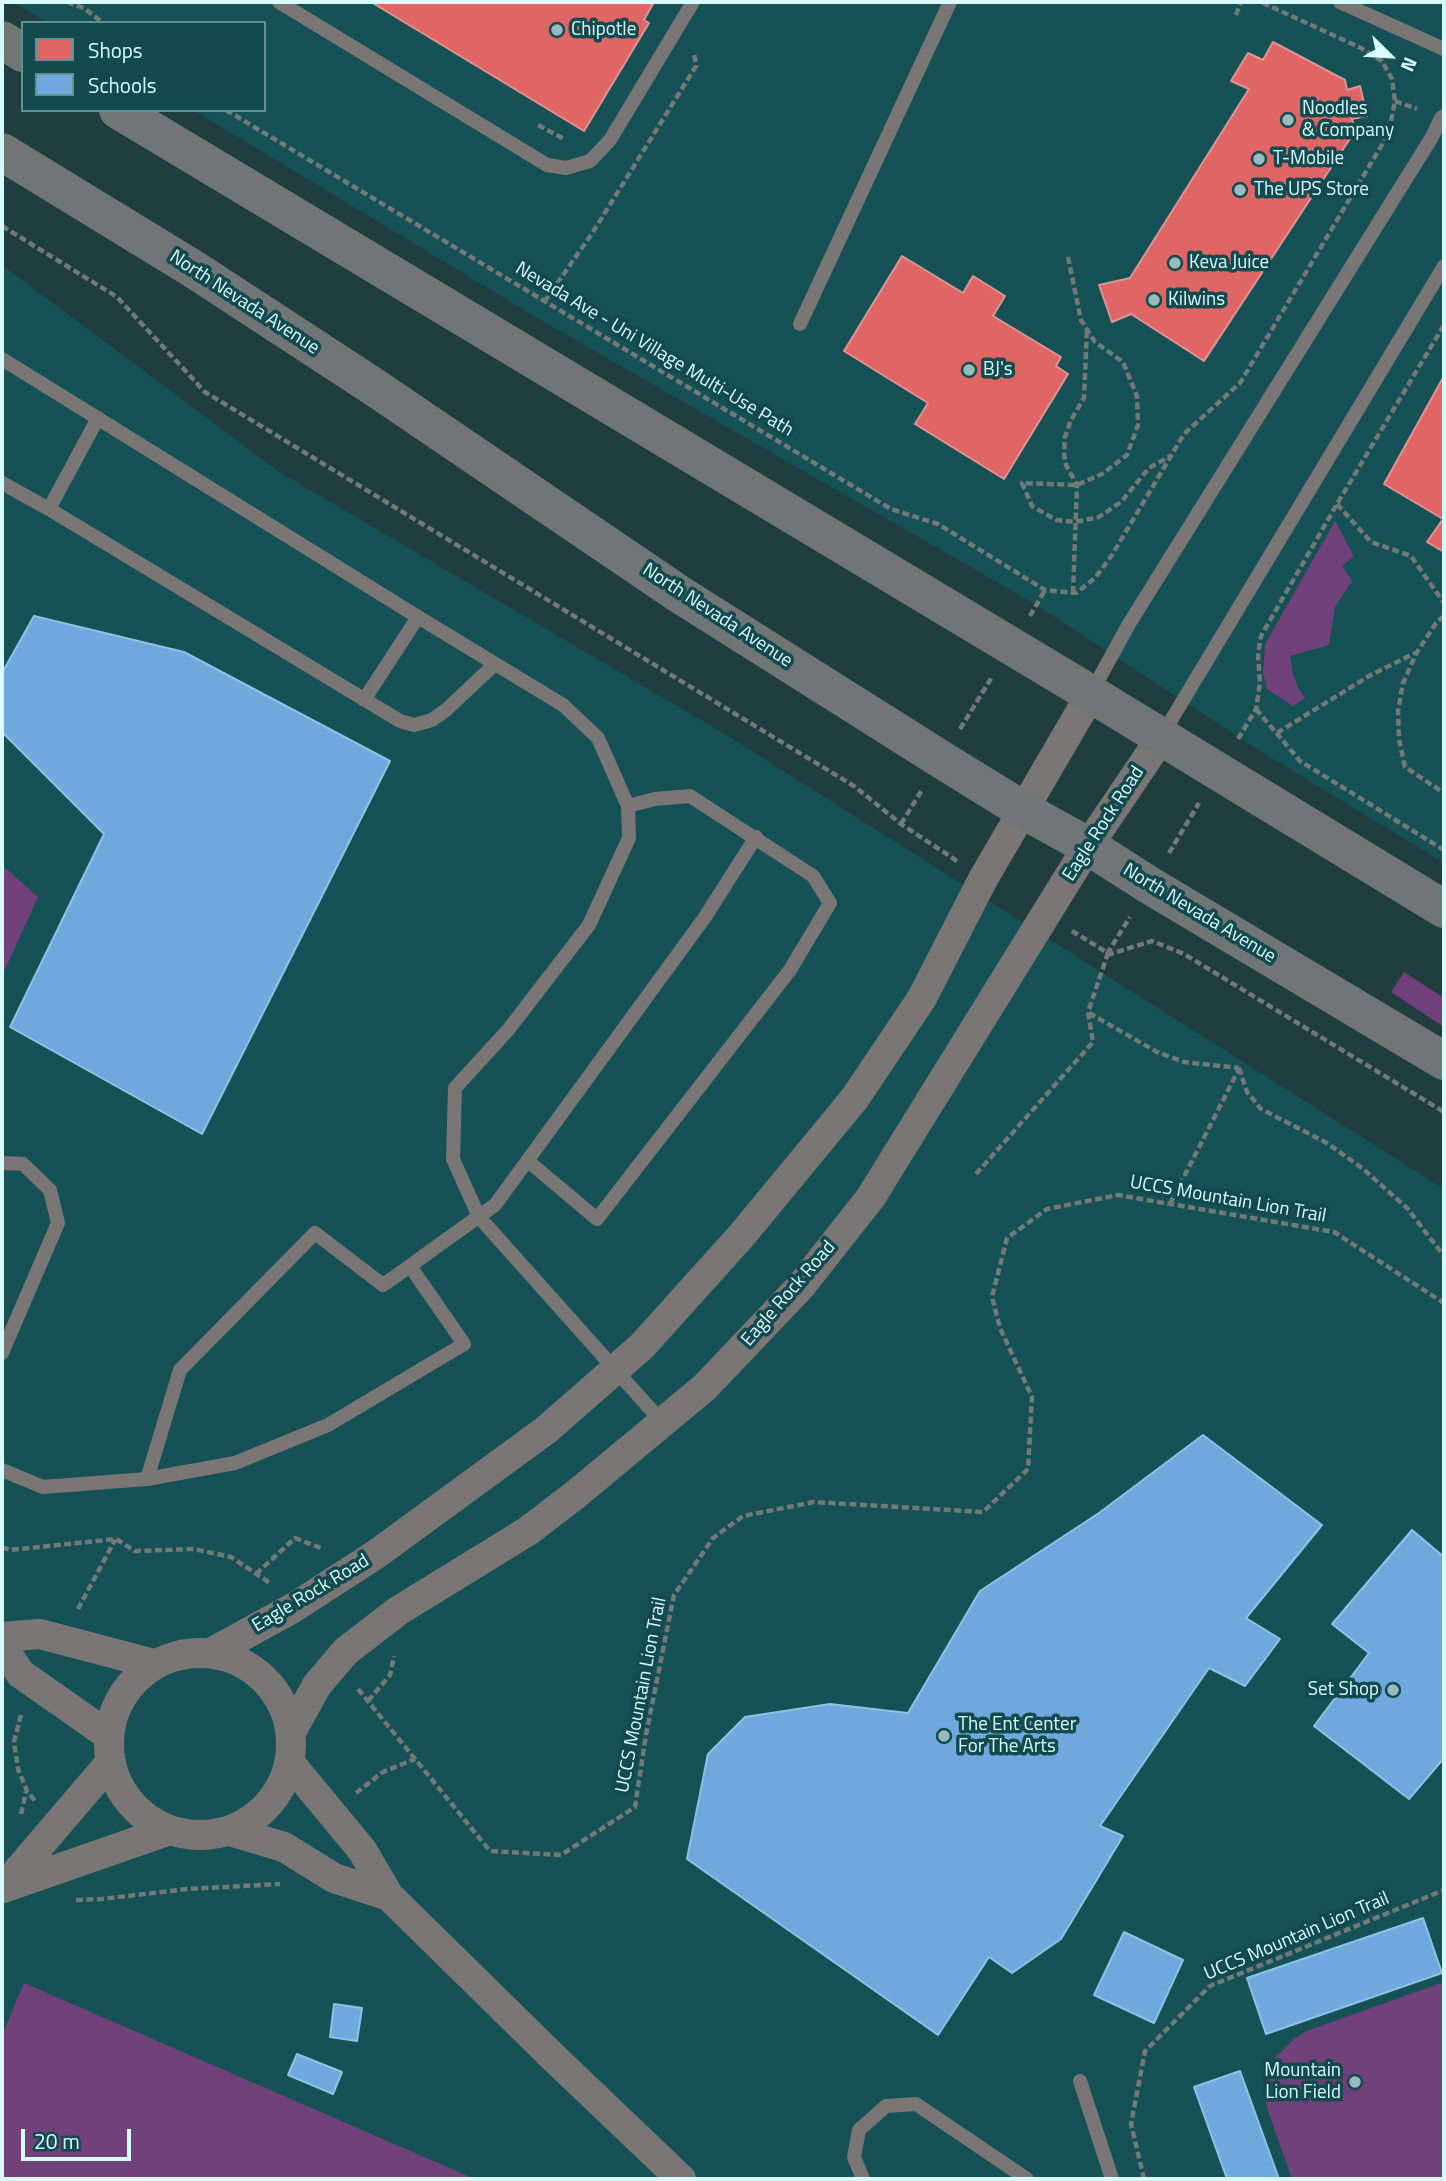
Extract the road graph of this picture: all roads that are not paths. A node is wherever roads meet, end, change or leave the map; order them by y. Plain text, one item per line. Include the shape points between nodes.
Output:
1 (279, 2) edge
2 (950, 2) edge
3 (1340, 2) edge
4 (690, 7) edge
5 (2, 40) edge
6 (1444, 48) edge
7 (21, 52) edge
8 (121, 112) edge
9 (1444, 116) edge
10 (2, 152) edge
11 (1444, 266) edge
12 (800, 324) dead end
13 (2, 359) edge
14 (98, 418) junction
15 (2, 483) edge
16 (49, 509) junction
17 (418, 617) junction
18 (495, 664) junction
19 (1091, 694) junction
20 (365, 700) junction
21 (1161, 738) junction
22 (628, 806) junction
23 (1023, 810) junction
24 (756, 837) junction
25 (1088, 845) junction
26 (1444, 909) edge
27 (1444, 1061) edge
28 (528, 1161) junction
29 (2, 1163) edge
30 (479, 1217) junction
31 (410, 1265) junction
32 (2, 1353) edge
33 (615, 1370) junction
34 (662, 1422) junction
35 (2, 1470) edge
36 (147, 1479) junction
37 (2, 1637) edge
38 (2, 1647) edge
39 (211, 1653) junction
40 (154, 1664) junction
41 (291, 1732) junction
42 (109, 1749) junction
43 (290, 1763) junction
44 (167, 1831) junction
45 (230, 1831) junction
46 (3, 1889) edge
47 (389, 1896) junction
48 (1080, 2081) dead end
49 (681, 2179) edge
50 (863, 2179) edge
51 (1027, 2179) edge
52 (1112, 2179) edge

1 - 4 lane via 547,165 566,168 590,161 610,140
2 - 12 lane
3 - 6 lane
5 - 7 main road
8 - 19 main road
9 - 19 lane via 1129,624
10 - 23 main road, North Nevada Avenue via 195,270 679,594
11 - 21 lane
13 - 14 lane
14 - 16 lane
14 - 17 lane
15 - 16 lane
16 - 20 lane
17 - 18 lane
17 - 20 lane
18 - 20 lane via 446,710 414,725
18 - 22 lane via 562,705 598,738
19 - 21 main road
19 - 23 street, Eagle Rock Road
21 - 25 street, Eagle Rock Road
21 - 26 main road
22 - 24 lane via 690,796
22 - 30 lane via 629,838 589,925 508,1030 455,1088 453,1159
23 - 25 main road, North Nevada Avenue
23 - 33 street, Eagle Rock Road via 922,998 855,1098 742,1235
24 - 28 lane via 705,917
24 - 28 lane via 813,876 830,903 790,970 597,1219
25 - 27 main road, North Nevada Avenue
25 - 34 street, Eagle Rock Road via 871,1197 801,1286 705,1387
28 - 30 lane via 495,1205
29 - 32 lane via 23,1164 50,1190 58,1223
30 - 31 lane
30 - 33 lane
31 - 36 lane via 383,1285 315,1233 180,1370
31 - 36 lane via 464,1344 328,1425 235,1463
33 - 34 lane
33 - 39 street, Eagle Rock Road via 546,1430 375,1555
34 - 41 street, Eagle Rock Road via 528,1531 398,1611 346,1651 317,1685
35 - 36 lane via 43,1487
37 - 40 street via 40,1634
38 - 42 street via 21,1674
39 - 40 street, Eagle Rock Road via 181,1654
39 - 41 street, Eagle Rock Road via 238,1660 263,1676 281,1702
40 - 42 street, Eagle Rock Road via 132,1682 115,1707
41 - 43 street, Eagle Rock Road
42 - 44 street, Eagle Rock Road via 120,1791 140,1815
42 - 46 street, Eagle Rock Road
43 - 45 street, Eagle Rock Road via 278,1793 257,1816
43 - 47 street via 362,1850
44 - 45 street, Eagle Rock Road via 199,1837
44 - 46 street, Eagle Rock Road
45 - 47 street via 284,1847 334,1878
47 - 49 street
48 - 52 lane
50 - 51 lane via 854,2157 859,2130 887,2106 916,2104

